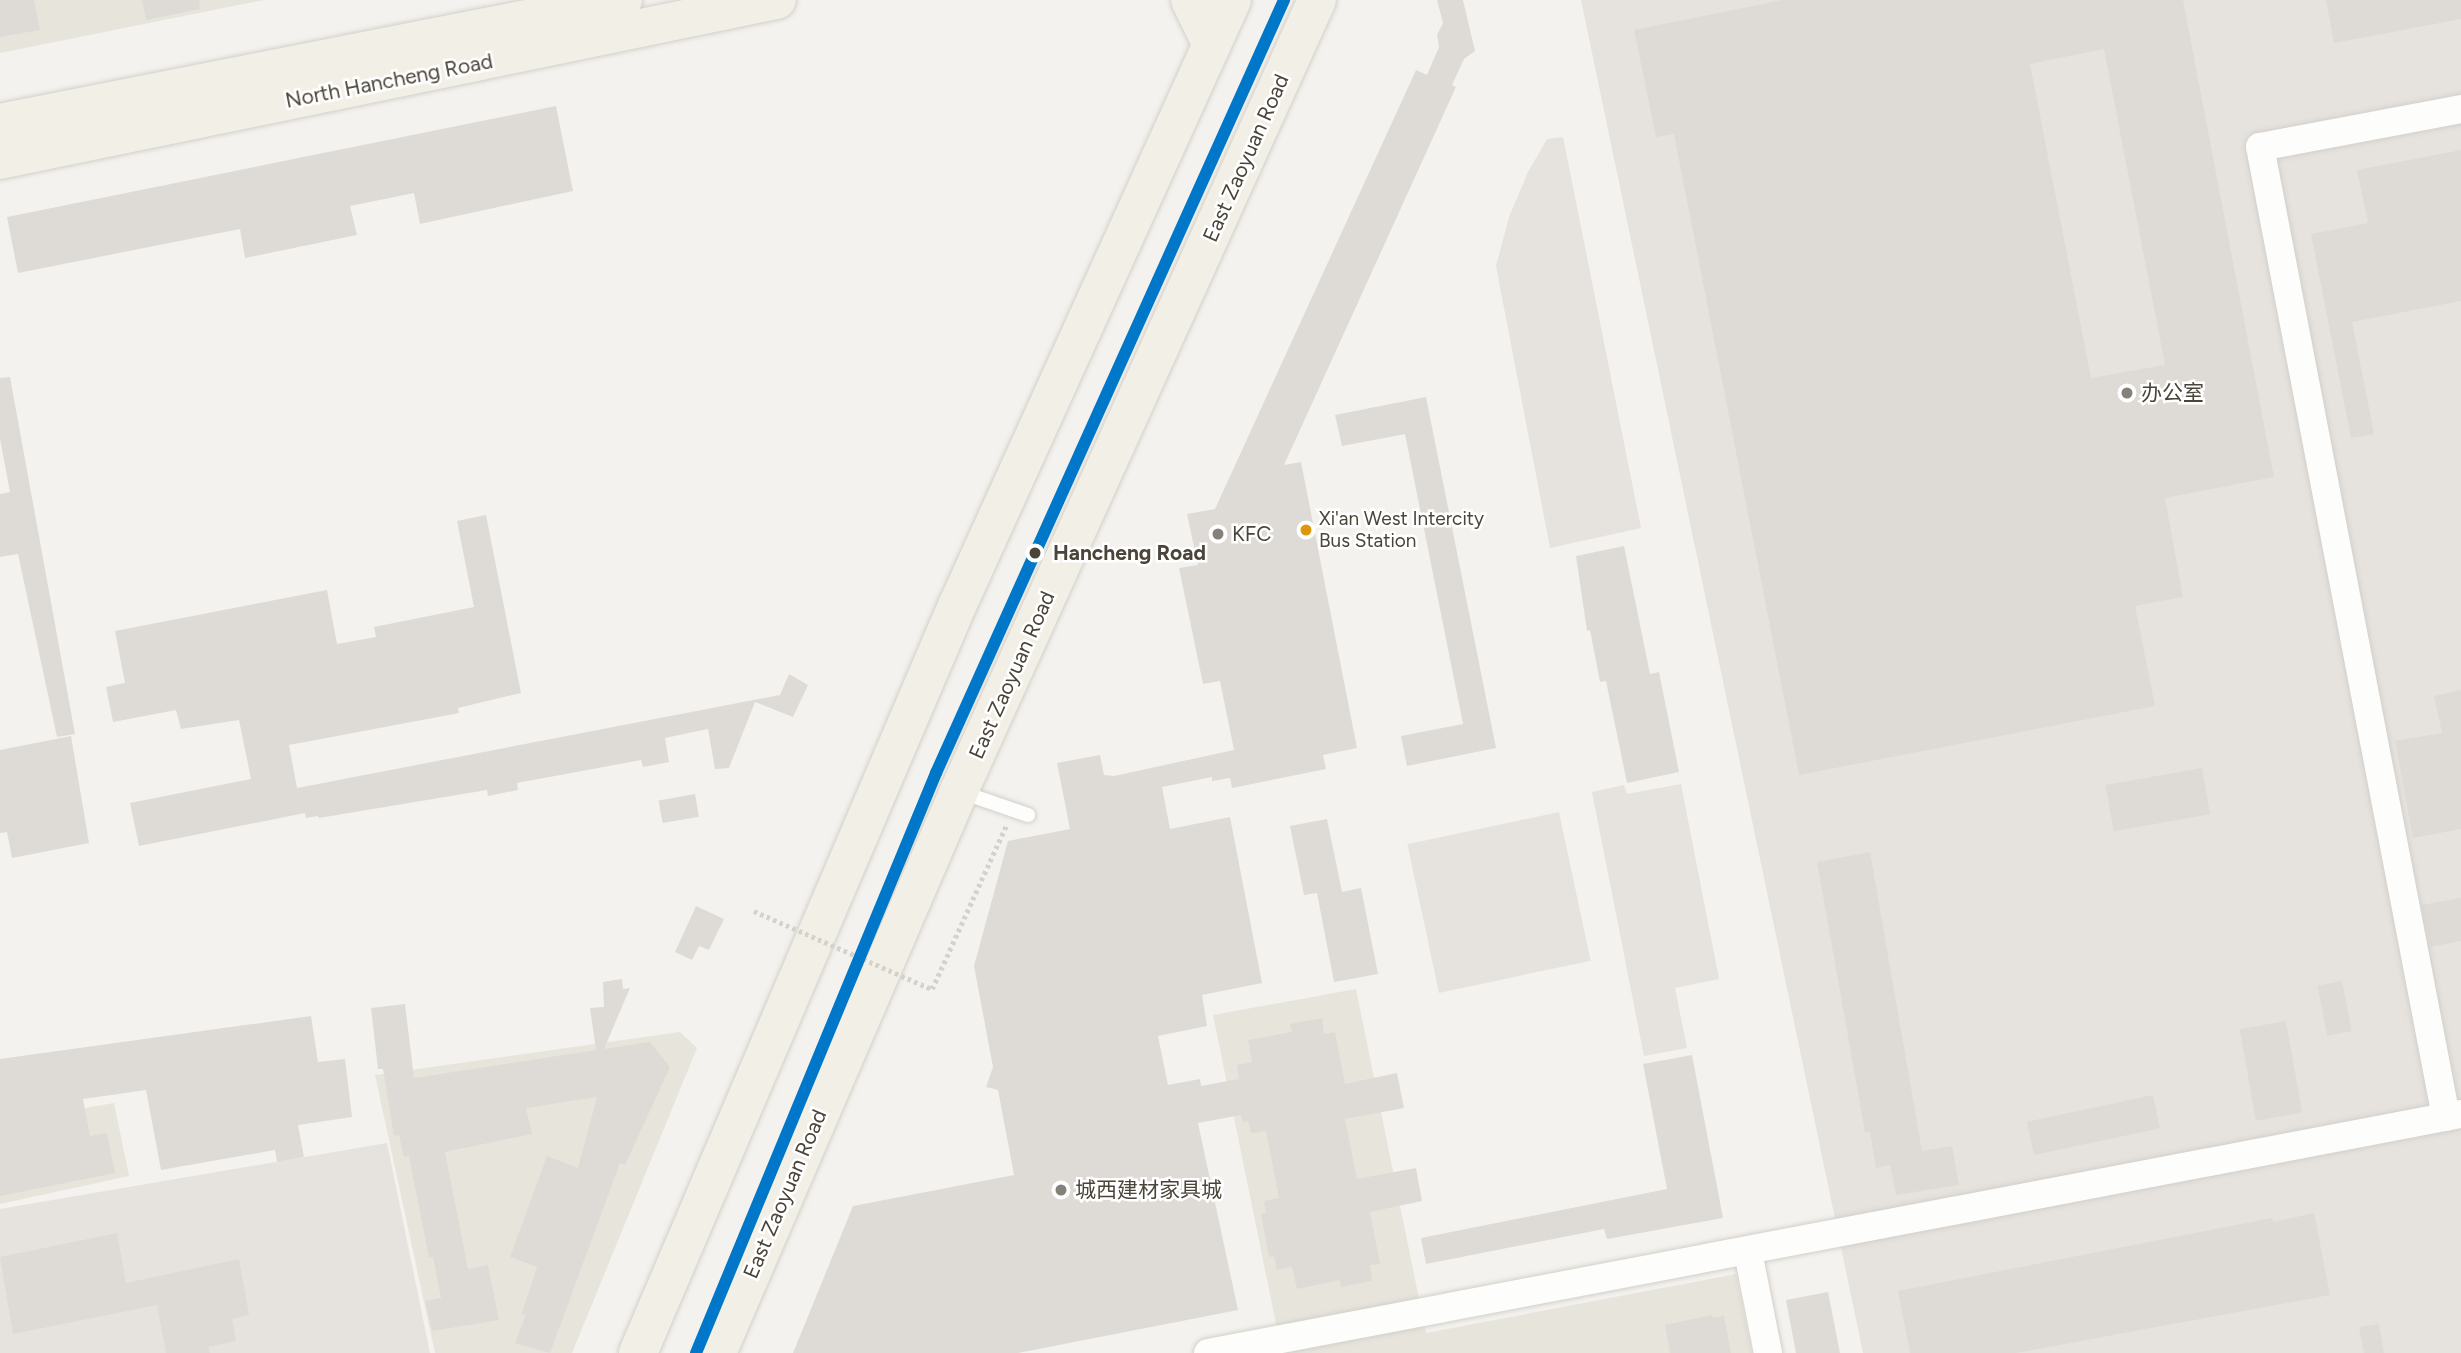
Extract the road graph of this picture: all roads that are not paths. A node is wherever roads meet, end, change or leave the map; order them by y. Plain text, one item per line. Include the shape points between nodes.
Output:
1 (623, 0) edge
2 (778, 0) edge
3 (1190, 0) edge
4 (1232, 0) edge
5 (1317, 0) edge
6 (1211, 43) junction
7 (2461, 109) edge
8 (0, 123) edge
9 (0, 160) edge
10 (959, 791) junction
11 (1028, 815) dead end
12 (2453, 1115) edge
13 (1748, 1252) junction
14 (638, 1353) edge
15 (717, 1353) edge
16 (1208, 1353) edge
17 (1768, 1353) edge

1 - 8 main road, North Hancheng Road
2 - 9 main road, North Hancheng Road
3 - 6 main road
4 - 6 main road
5 - 10 main road, East Zaoyuan Road
6 - 14 main road via 940,643
7 - 12 street via 2260,147
10 - 11 lane
10 - 15 main road, East Zaoyuan Road
12 - 13 street
13 - 16 street
13 - 17 street

